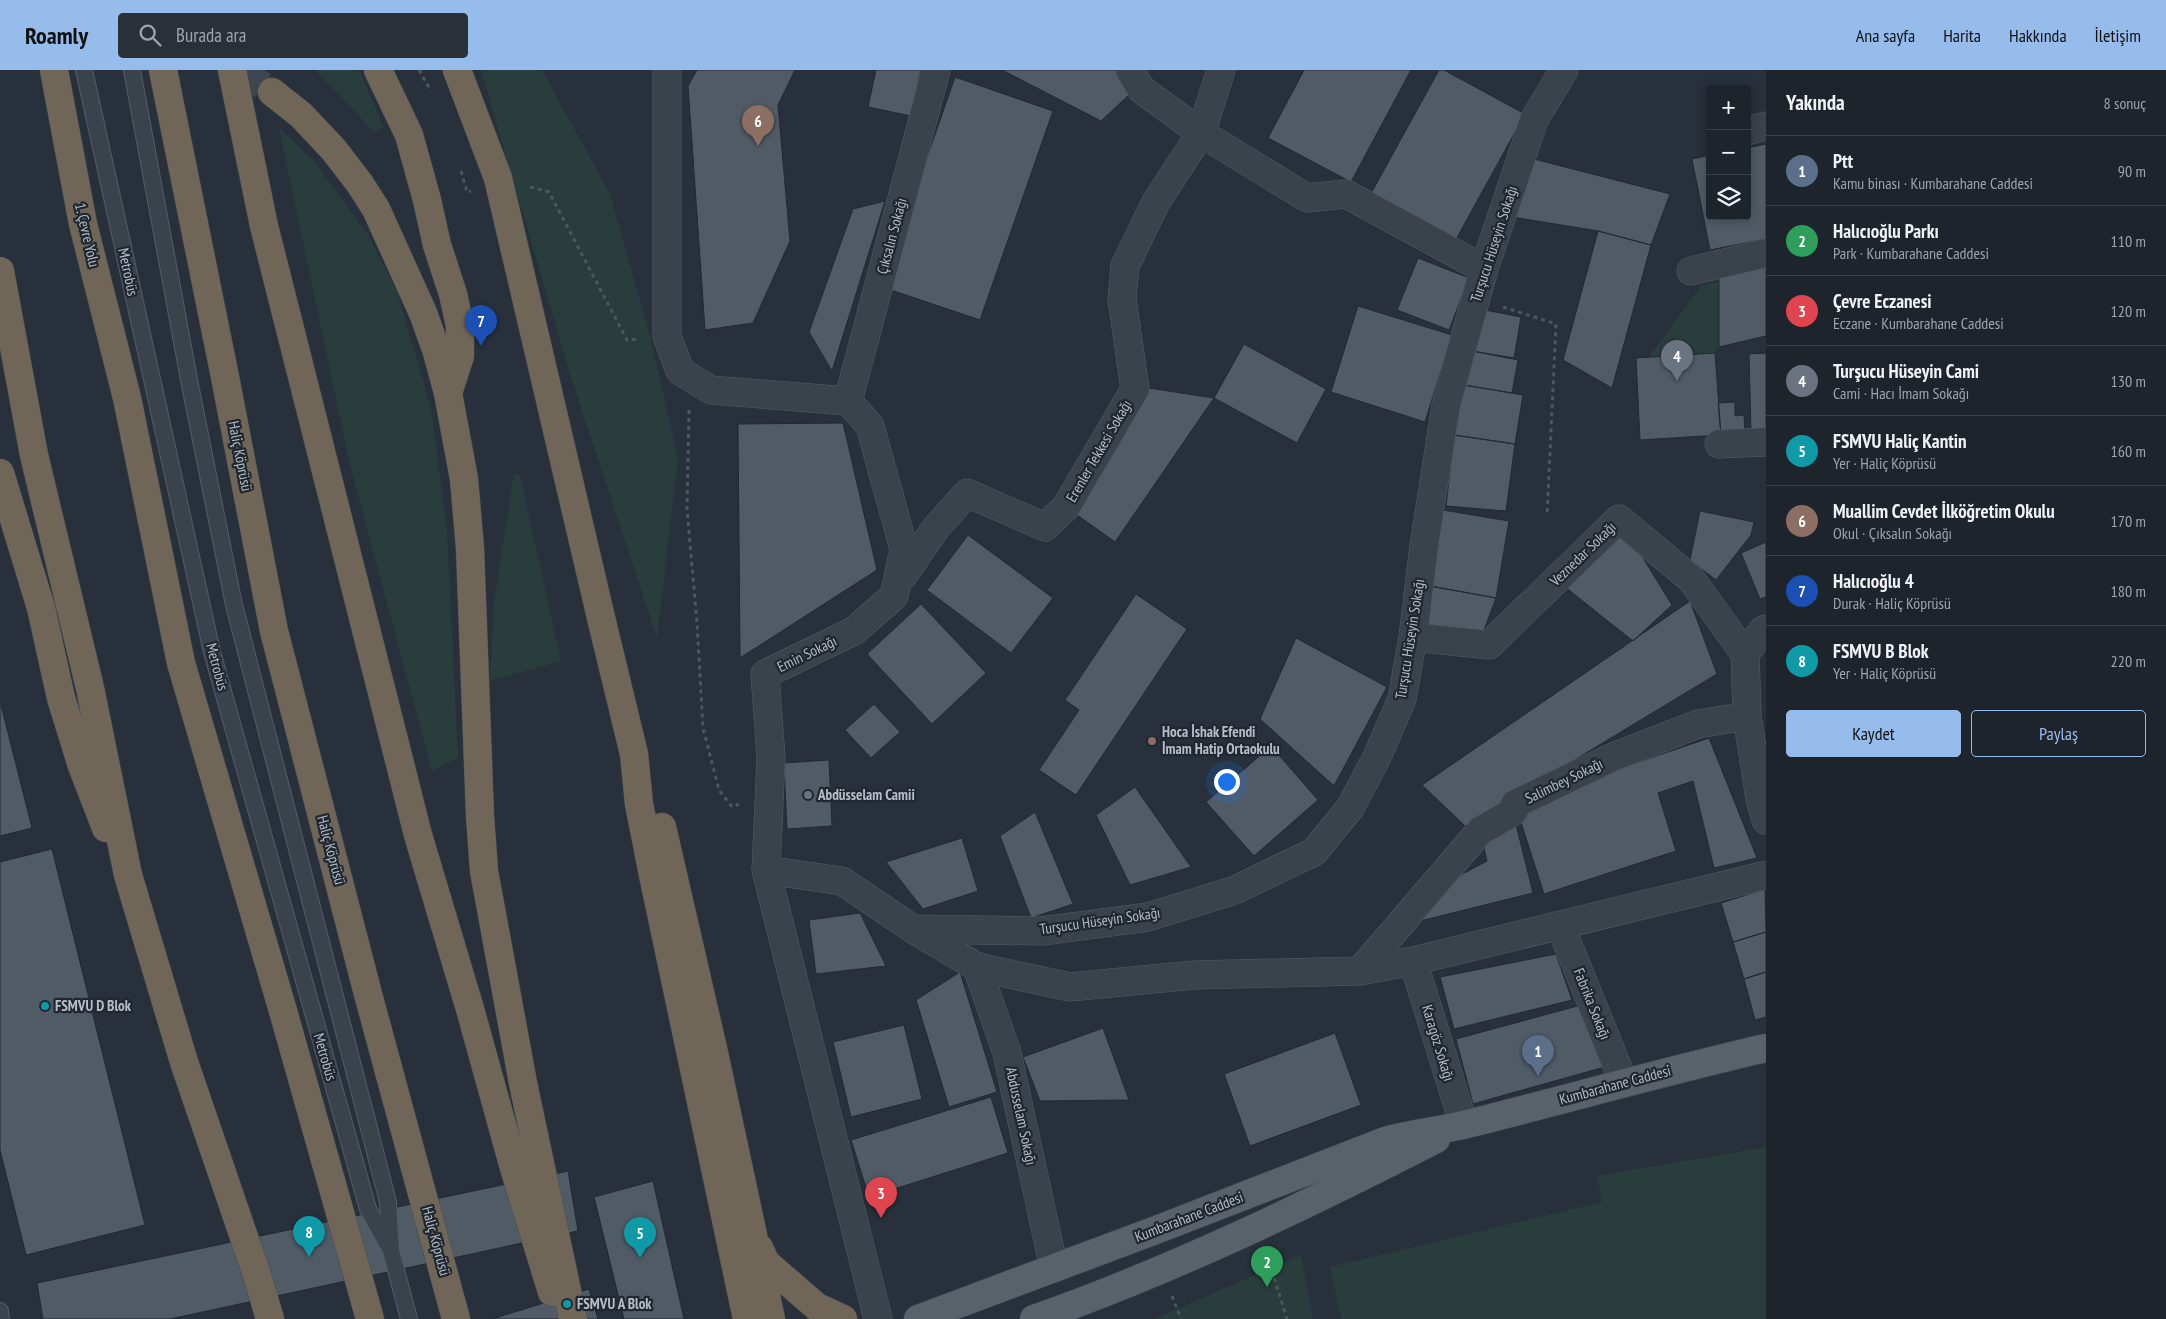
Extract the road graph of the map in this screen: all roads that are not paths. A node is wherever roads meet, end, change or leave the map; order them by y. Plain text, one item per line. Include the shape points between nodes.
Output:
1 (54, 70) edge
2 (84, 70) edge
3 (132, 70) edge
4 (163, 70) edge
5 (232, 70) edge
6 (378, 70) edge
7 (457, 70) edge
8 (667, 70) edge
9 (936, 70) edge
10 (1130, 70) edge
11 (1221, 70) edge
12 (1564, 70) edge
13 (272, 92) tunnel mouth
14 (1766, 126) edge
15 (1751, 129) edge
16 (1201, 133) junction
17 (1766, 253) edge
18 (1484, 270) junction
19 (0, 271) edge
20 (1691, 271) dead end
21 (448, 393) junction
22 (848, 401) junction
23 (1766, 442) edge
24 (1719, 444) dead end
25 (0, 473) edge
26 (896, 585) junction
27 (1766, 629) edge
28 (1413, 637) junction
29 (1746, 654) junction
30 (1746, 716) junction
31 (634, 754) junction
32 (1766, 820) edge
33 (766, 870) junction
34 (128, 875) junction
35 (1766, 875) edge
36 (1560, 925) junction
37 (912, 929) junction
38 (1412, 961) junction
39 (977, 967) junction
40 (1360, 971) junction
41 (1766, 1048) edge
42 (1624, 1083) junction
43 (1464, 1125) junction
44 (753, 1238) junction
45 (391, 1251) junction
46 (1054, 1268) junction
47 (0, 1311) edge
48 (1, 1319) edge
49 (270, 1319) edge
50 (370, 1319) edge
51 (409, 1319) edge
52 (456, 1319) edge
53 (559, 1319) edge
54 (573, 1319) edge
55 (747, 1319) edge
56 (771, 1319) edge
57 (842, 1319) edge
58 (878, 1319) edge
59 (918, 1319) edge
60 (1034, 1319) edge

1 - 50 highway, 1. Çevre Yolu via 84,224 127,398 181,663
2 - 45 lane, Metrobüs via 215,662 368,1209
3 - 45 lane, Metrobüs via 234,605 388,1202
4 - 52 highway, Haliç Köprüsü via 274,631
5 - 53 highway via 264,226 298,366 418,835
6 - 21 highway via 409,136 460,326 460,356
7 - 31 highway via 498,178
8 - 22 street via 667,336 680,371 711,390
9 - 22 street, Çıksalın Sokağı
10 - 16 street via 1141,89
11 - 16 street, Erenler Tekkesi Sokağı
12 - 18 street, Turşucu Hüseyin Sokağı via 1534,120
13 - 21 highway via 334,150 376,209 423,312
14 - 15 street
16 - 18 street via 1307,198 1346,194
16 - 26 street, Erenler Tekkesi Sokağı via 1156,202 1125,266 1122,298 1135,390 1066,507 1045,527 967,493 936,528
17 - 20 street
18 - 28 street, Turşucu Hüseyin Sokağı via 1446,404
19 - 34 highway via 46,510 90,688
21 - 54 highway via 464,479 470,548 484,871 522,1083
22 - 26 street, Emin Sokağı via 870,426 904,549
23 - 24 street
25 - 34 highway via 41,608 61,698 82,766 95,805
26 - 33 street, Emin Sokağı via 894,596 854,631 765,674 770,758
27 - 29 street
28 - 29 street, Veznedar Sokağı via 1489,645 1619,519 1691,579
28 - 37 street, Turşucu Hüseyin Sokağı via 1402,699 1377,757 1350,808 1314,852 1235,890 1148,917 1042,931
29 - 30 street
30 - 32 street
30 - 40 street, Salimbey Sokağı via 1698,724 1613,757 1515,804 1513,812 1480,831
31 - 44 highway via 655,796
31 - 55 highway via 644,830
33 - 37 street via 842,881
33 - 58 street, Emin Sokağı
34 - 49 highway via 184,1062
35 - 36 street
36 - 38 street
36 - 42 street, Fabrika Sokağı
37 - 39 street
38 - 40 street
38 - 43 street, Karagöz Sokağı
39 - 40 street via 1070,986 1194,976
39 - 46 street, Abdusselam Sokağı via 1008,1053
41 - 42 main road, Kumbarahane Caddesi
42 - 43 main road, Kumbarahane Caddesi
43 - 46 main road, Kumbarahane Caddesi via 1385,1140
43 - 60 main road, Kumbarahane Caddesi via 1322,1197 1162,1270
44 - 56 highway
44 - 57 highway via 766,1263 780,1276 817,1307
45 - 51 lane, Metrobüs
46 - 59 main road, Kumbarahane Caddesi
47 - 48 lane

